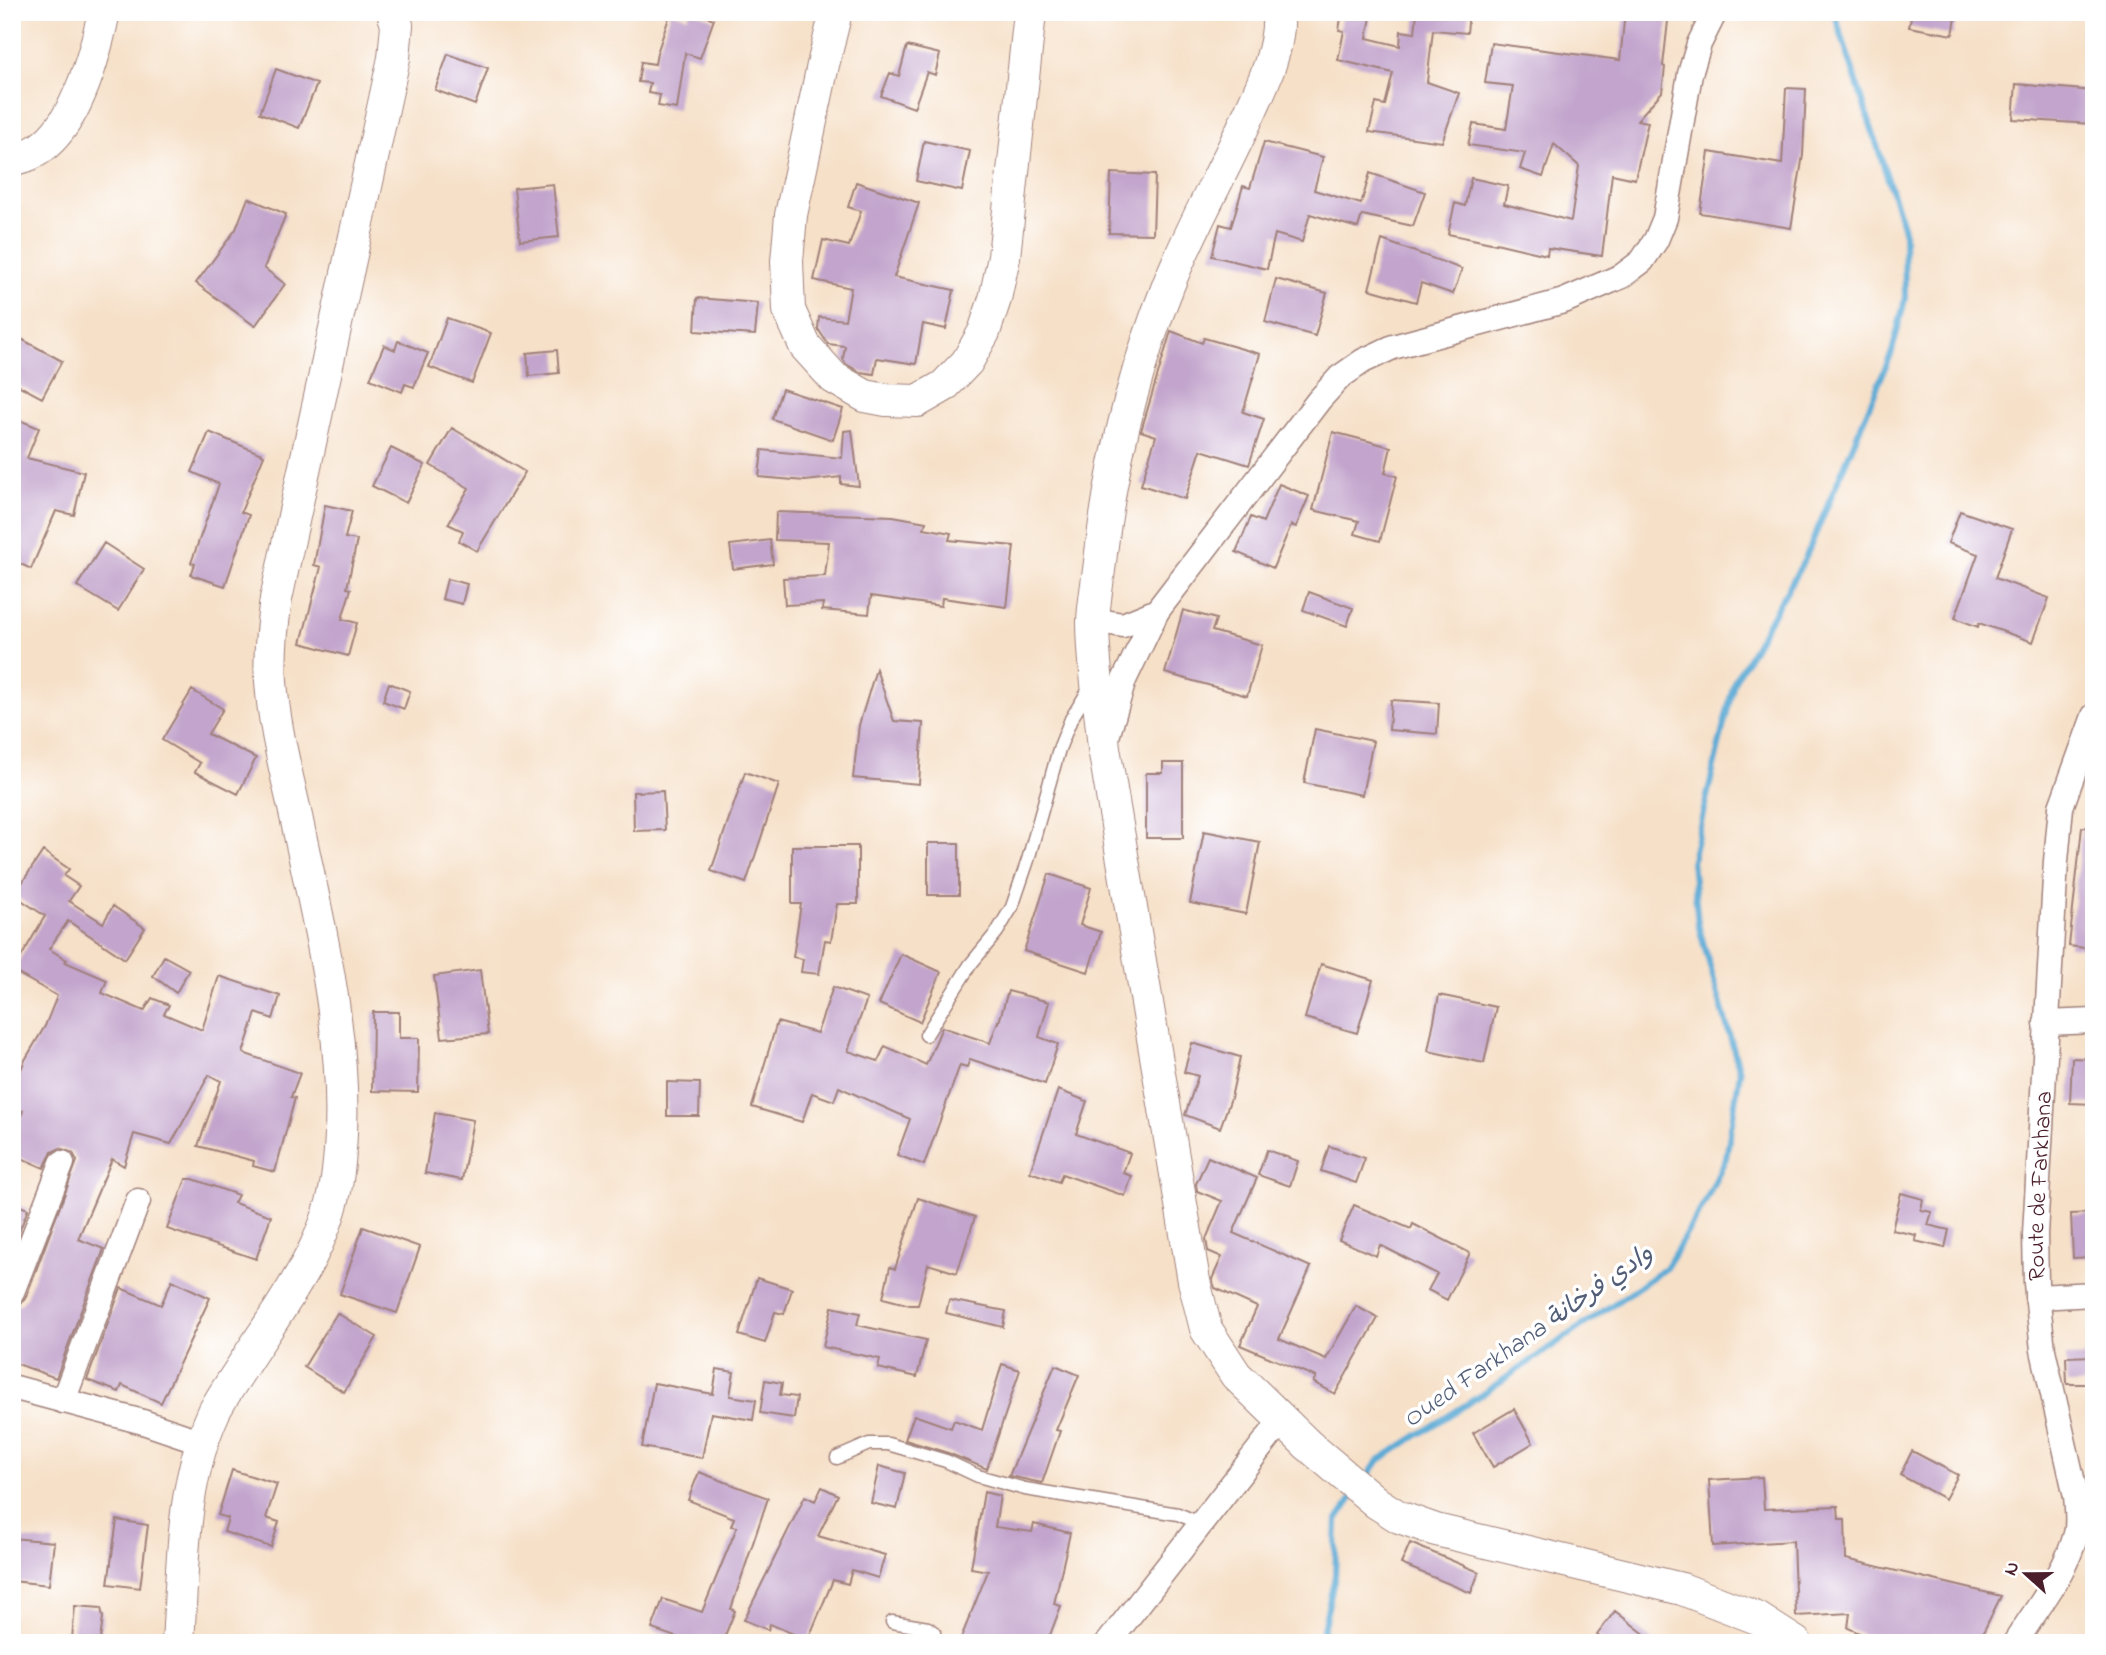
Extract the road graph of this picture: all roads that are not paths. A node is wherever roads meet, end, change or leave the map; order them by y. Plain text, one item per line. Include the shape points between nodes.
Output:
1 (104, 12) edge
2 (393, 12) edge
3 (836, 12) edge
4 (1030, 12) edge
5 (1278, 12) edge
6 (1715, 12) edge
7 (12, 159) edge
8 (1157, 611) junction
9 (1093, 620) junction
10 (1097, 676) junction
11 (2094, 716) edge
12 (1104, 748) junction
13 (2083, 774) edge
14 (2094, 1021) edge
15 (2046, 1023) junction
16 (926, 1035) dead end
17 (62, 1163) dead end
18 (138, 1202) dead end
19 (12, 1292) edge
20 (2094, 1294) edge
21 (2037, 1297) junction
22 (12, 1387) edge
23 (62, 1401) junction
24 (1282, 1420) junction
25 (202, 1442) junction
26 (837, 1458) dead end
27 (1202, 1524) junction
28 (892, 1622) dead end
29 (1788, 1640) edge
30 (178, 1643) edge
31 (934, 1643) edge
32 (1108, 1643) edge
33 (2015, 1643) edge

1 - 7 street via 93,63 77,100 41,149
2 - 25 street via 397,25 394,58 271,637 278,727 335,1028 343,1116 338,1174 330,1215 314,1250 216,1409
3 - 4 street via 791,215 789,310 805,346 834,378 865,396 918,401 944,386 967,362 995,299 1007,234
5 - 9 street via 1273,52 1259,93 1186,243 1132,390 1108,495
6 - 8 street via 1690,74 1665,218 1642,261 1622,276 1563,301 1393,347 1339,377
8 - 9 street via 1124,625
8 - 12 street via 1124,680
9 - 10 street
10 - 12 street
10 - 16 lane via 1059,749 1012,907
11 - 13 street, Route de Farkhana
12 - 24 street via 1194,1281 1206,1329 1236,1375
13 - 15 street, Route de Farkhana via 2061,807
14 - 15 street
15 - 21 street, Route de Farkhana via 2036,1213
17 - 19 street
18 - 23 street
20 - 21 street
21 - 33 street, Route de Farkhana via 2043,1350 2078,1515 2068,1555
22 - 23 street
23 - 25 street
24 - 27 street
24 - 29 street via 1399,1517 1682,1589 1757,1618
25 - 30 street via 190,1483
26 - 27 lane via 869,1444 888,1444 1025,1489 1178,1514
27 - 32 street
28 - 31 lane via 928,1628 934,1632

